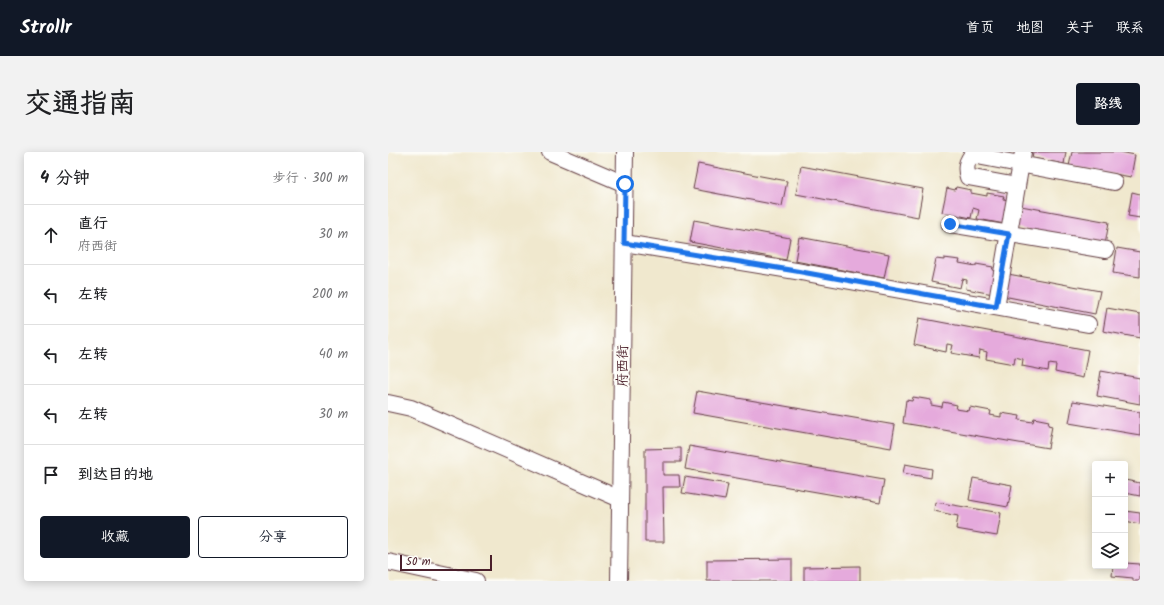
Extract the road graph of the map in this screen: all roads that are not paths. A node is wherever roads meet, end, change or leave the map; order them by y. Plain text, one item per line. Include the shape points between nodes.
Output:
1 (550, 152) edge
2 (625, 152) edge
3 (1022, 158) edge
4 (1114, 182) dead end
5 (625, 184) junction
6 (1017, 186) junction
7 (950, 224) dead end
8 (1009, 234) junction
9 (624, 243) junction
10 (1106, 250) dead end
11 (996, 307) junction
12 (1088, 324) dead end
13 (388, 403) edge
14 (620, 499) junction
15 (388, 562) edge
16 (476, 581) edge
17 (619, 581) edge

1 - 5 street
2 - 5 street, 府西街
3 - 4 street
3 - 6 street
3 - 6 street via 972,155 967,161 968,177
5 - 9 street, 府西街
6 - 8 street
7 - 8 street
8 - 10 street
8 - 11 street
9 - 11 street
9 - 14 street, 府西街
11 - 12 street
13 - 14 street via 411,408
14 - 17 street, 府西街
15 - 16 street

